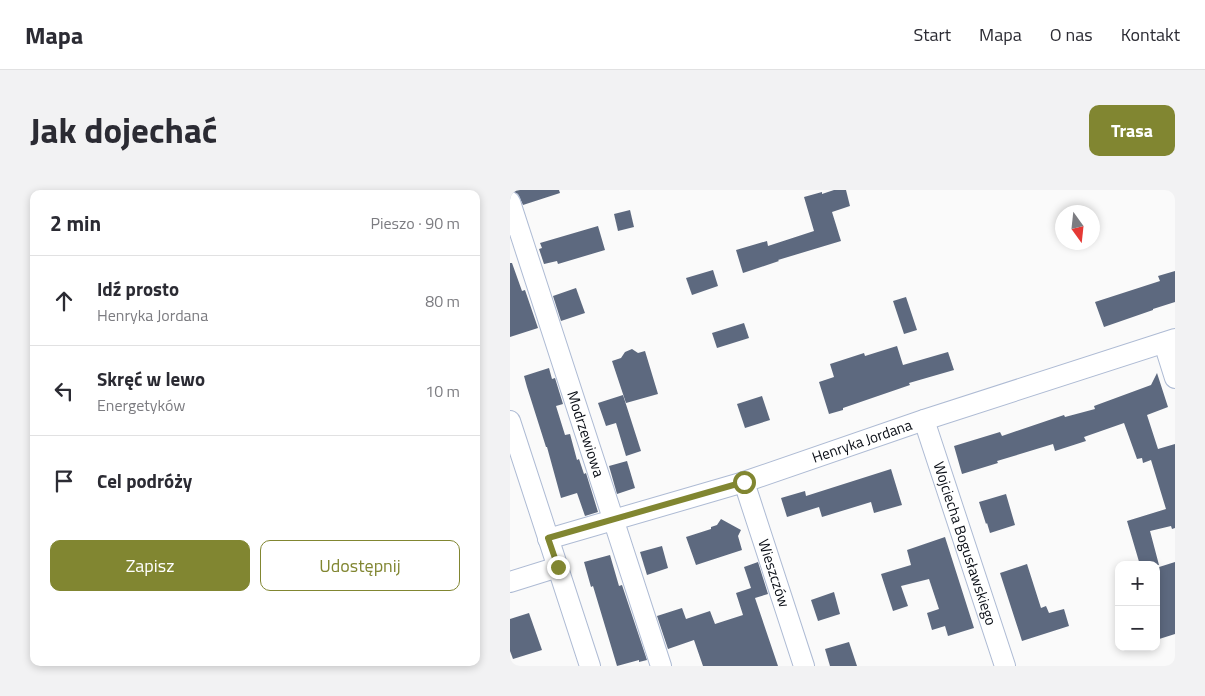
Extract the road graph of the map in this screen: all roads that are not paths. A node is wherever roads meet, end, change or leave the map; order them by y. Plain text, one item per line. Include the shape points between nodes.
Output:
1 (510, 202) edge
2 (1169, 341) edge
3 (1175, 378) edge
4 (924, 420) junction
5 (510, 421) edge
6 (744, 482) junction
7 (614, 519) junction
8 (548, 538) junction
9 (558, 567) junction
10 (510, 582) edge
11 (590, 666) edge
12 (661, 666) edge
13 (804, 666) edge
14 (1005, 666) edge

1 - 7 street, Modrzewiowa
2 - 3 street
2 - 4 street, Henryka Jordana
4 - 6 street, Henryka Jordana
4 - 14 street, Wojciecha Bogusławskiego
5 - 8 street
6 - 7 street, Henryka Jordana
6 - 13 street, Wieszczów
7 - 8 street, Henryka Jordana
7 - 12 street, Modrzewiowa
8 - 9 street
9 - 10 street
9 - 11 street

